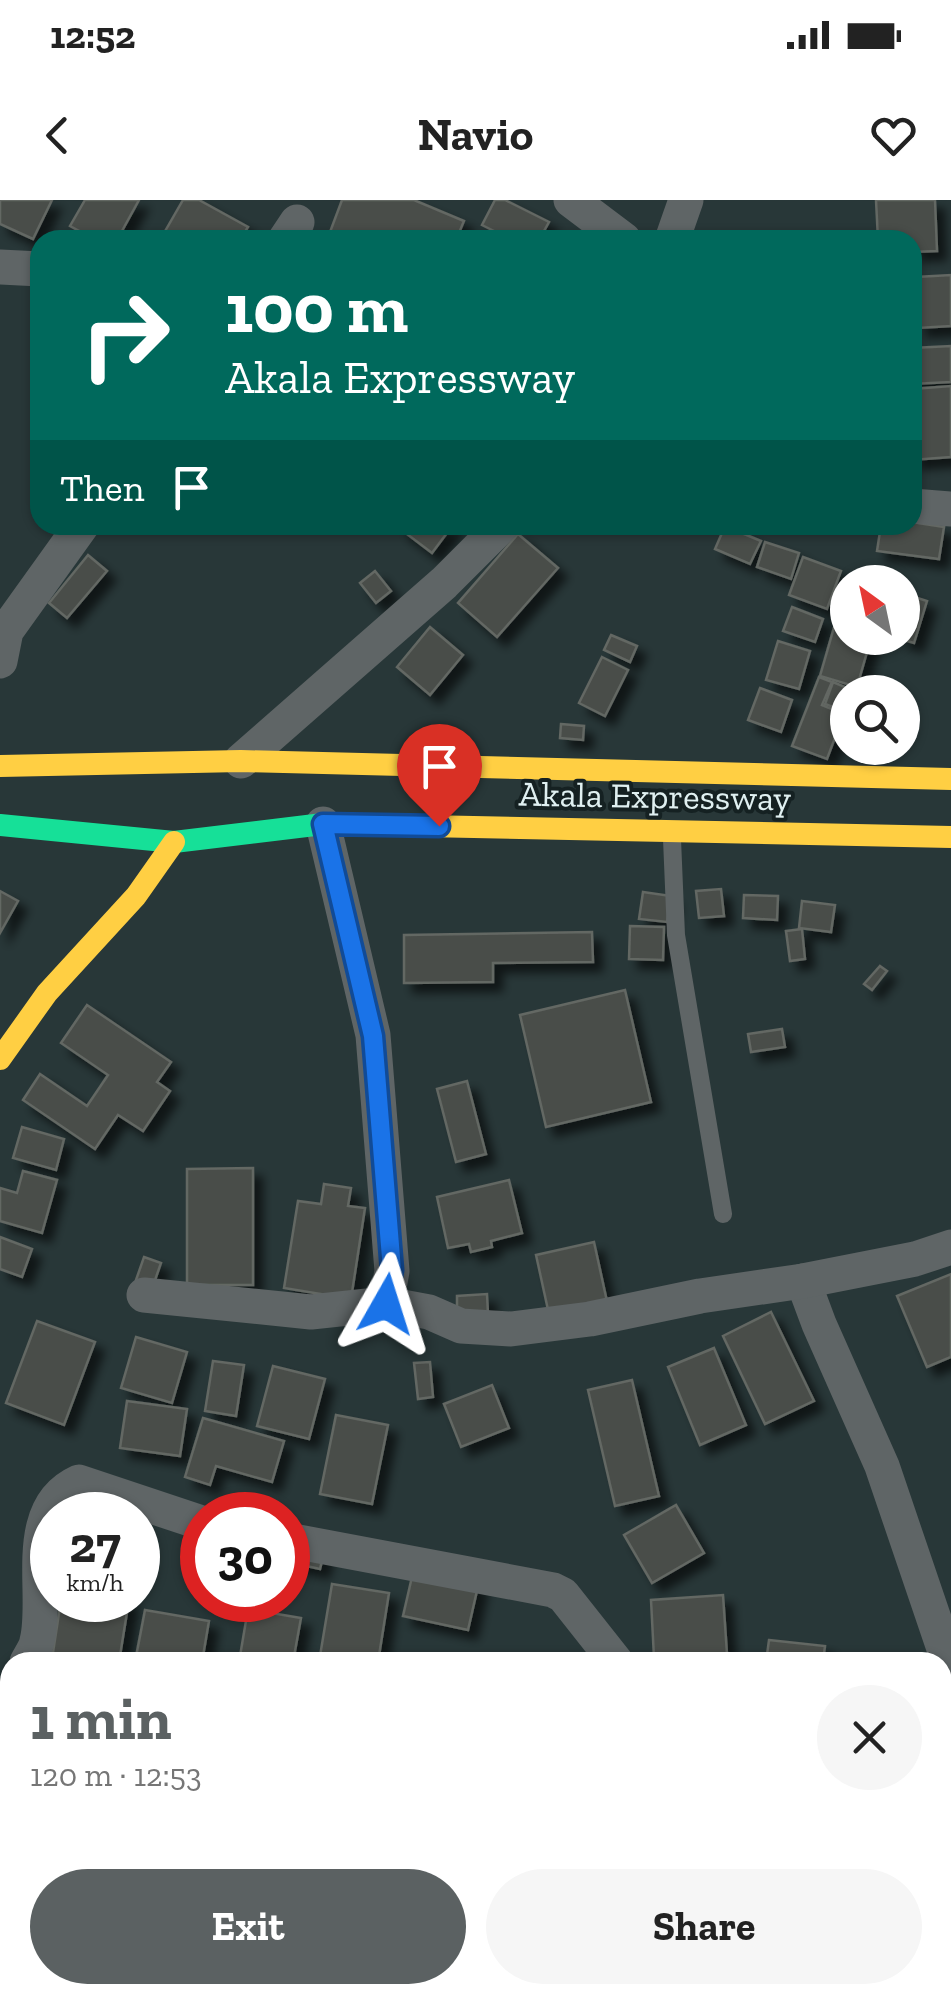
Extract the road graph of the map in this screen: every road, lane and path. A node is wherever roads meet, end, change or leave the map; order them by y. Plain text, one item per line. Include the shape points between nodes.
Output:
1 (571, 200) edge
2 (686, 200) edge
3 (611, 230) edge
4 (676, 230) edge
5 (0, 266) edge
6 (30, 268) edge
7 (922, 507) edge
8 (951, 509) edge
9 (75, 535) edge
10 (492, 535) edge
11 (0, 660) edge
12 (240, 761) junction
13 (0, 766) edge
14 (951, 779) edge
15 (323, 824) junction
16 (0, 825) edge
17 (672, 831) junction
18 (951, 837) edge
19 (174, 842) junction
20 (9, 1047) edge
21 (723, 1214) dead end
22 (951, 1247) edge
23 (803, 1280) junction
24 (144, 1296) dead end
25 (386, 1304) junction
26 (180, 1516) edge
27 (310, 1544) edge
28 (32, 1652) edge
29 (608, 1652) edge
30 (945, 1652) edge

1 - 3 street
2 - 4 street
5 - 6 street
7 - 8 street
9 - 11 street via 6,631
10 - 12 street
12 - 13 main road, Akala Expressway
12 - 14 main road, Akala Expressway
15 - 17 main road, Akala Expressway
15 - 19 main road, Akala Expressway
15 - 25 street via 373,1036 392,1270
16 - 19 main road, Akala Expressway
17 - 18 main road, Akala Expressway
17 - 21 lane via 676,935
19 - 20 main road
22 - 23 street
23 - 25 street via 511,1329 461,1326
23 - 30 street via 882,1466
24 - 25 street via 311,1312
26 - 28 street via 80,1482 67,1488 39,1546 38,1641
27 - 29 street via 554,1590

